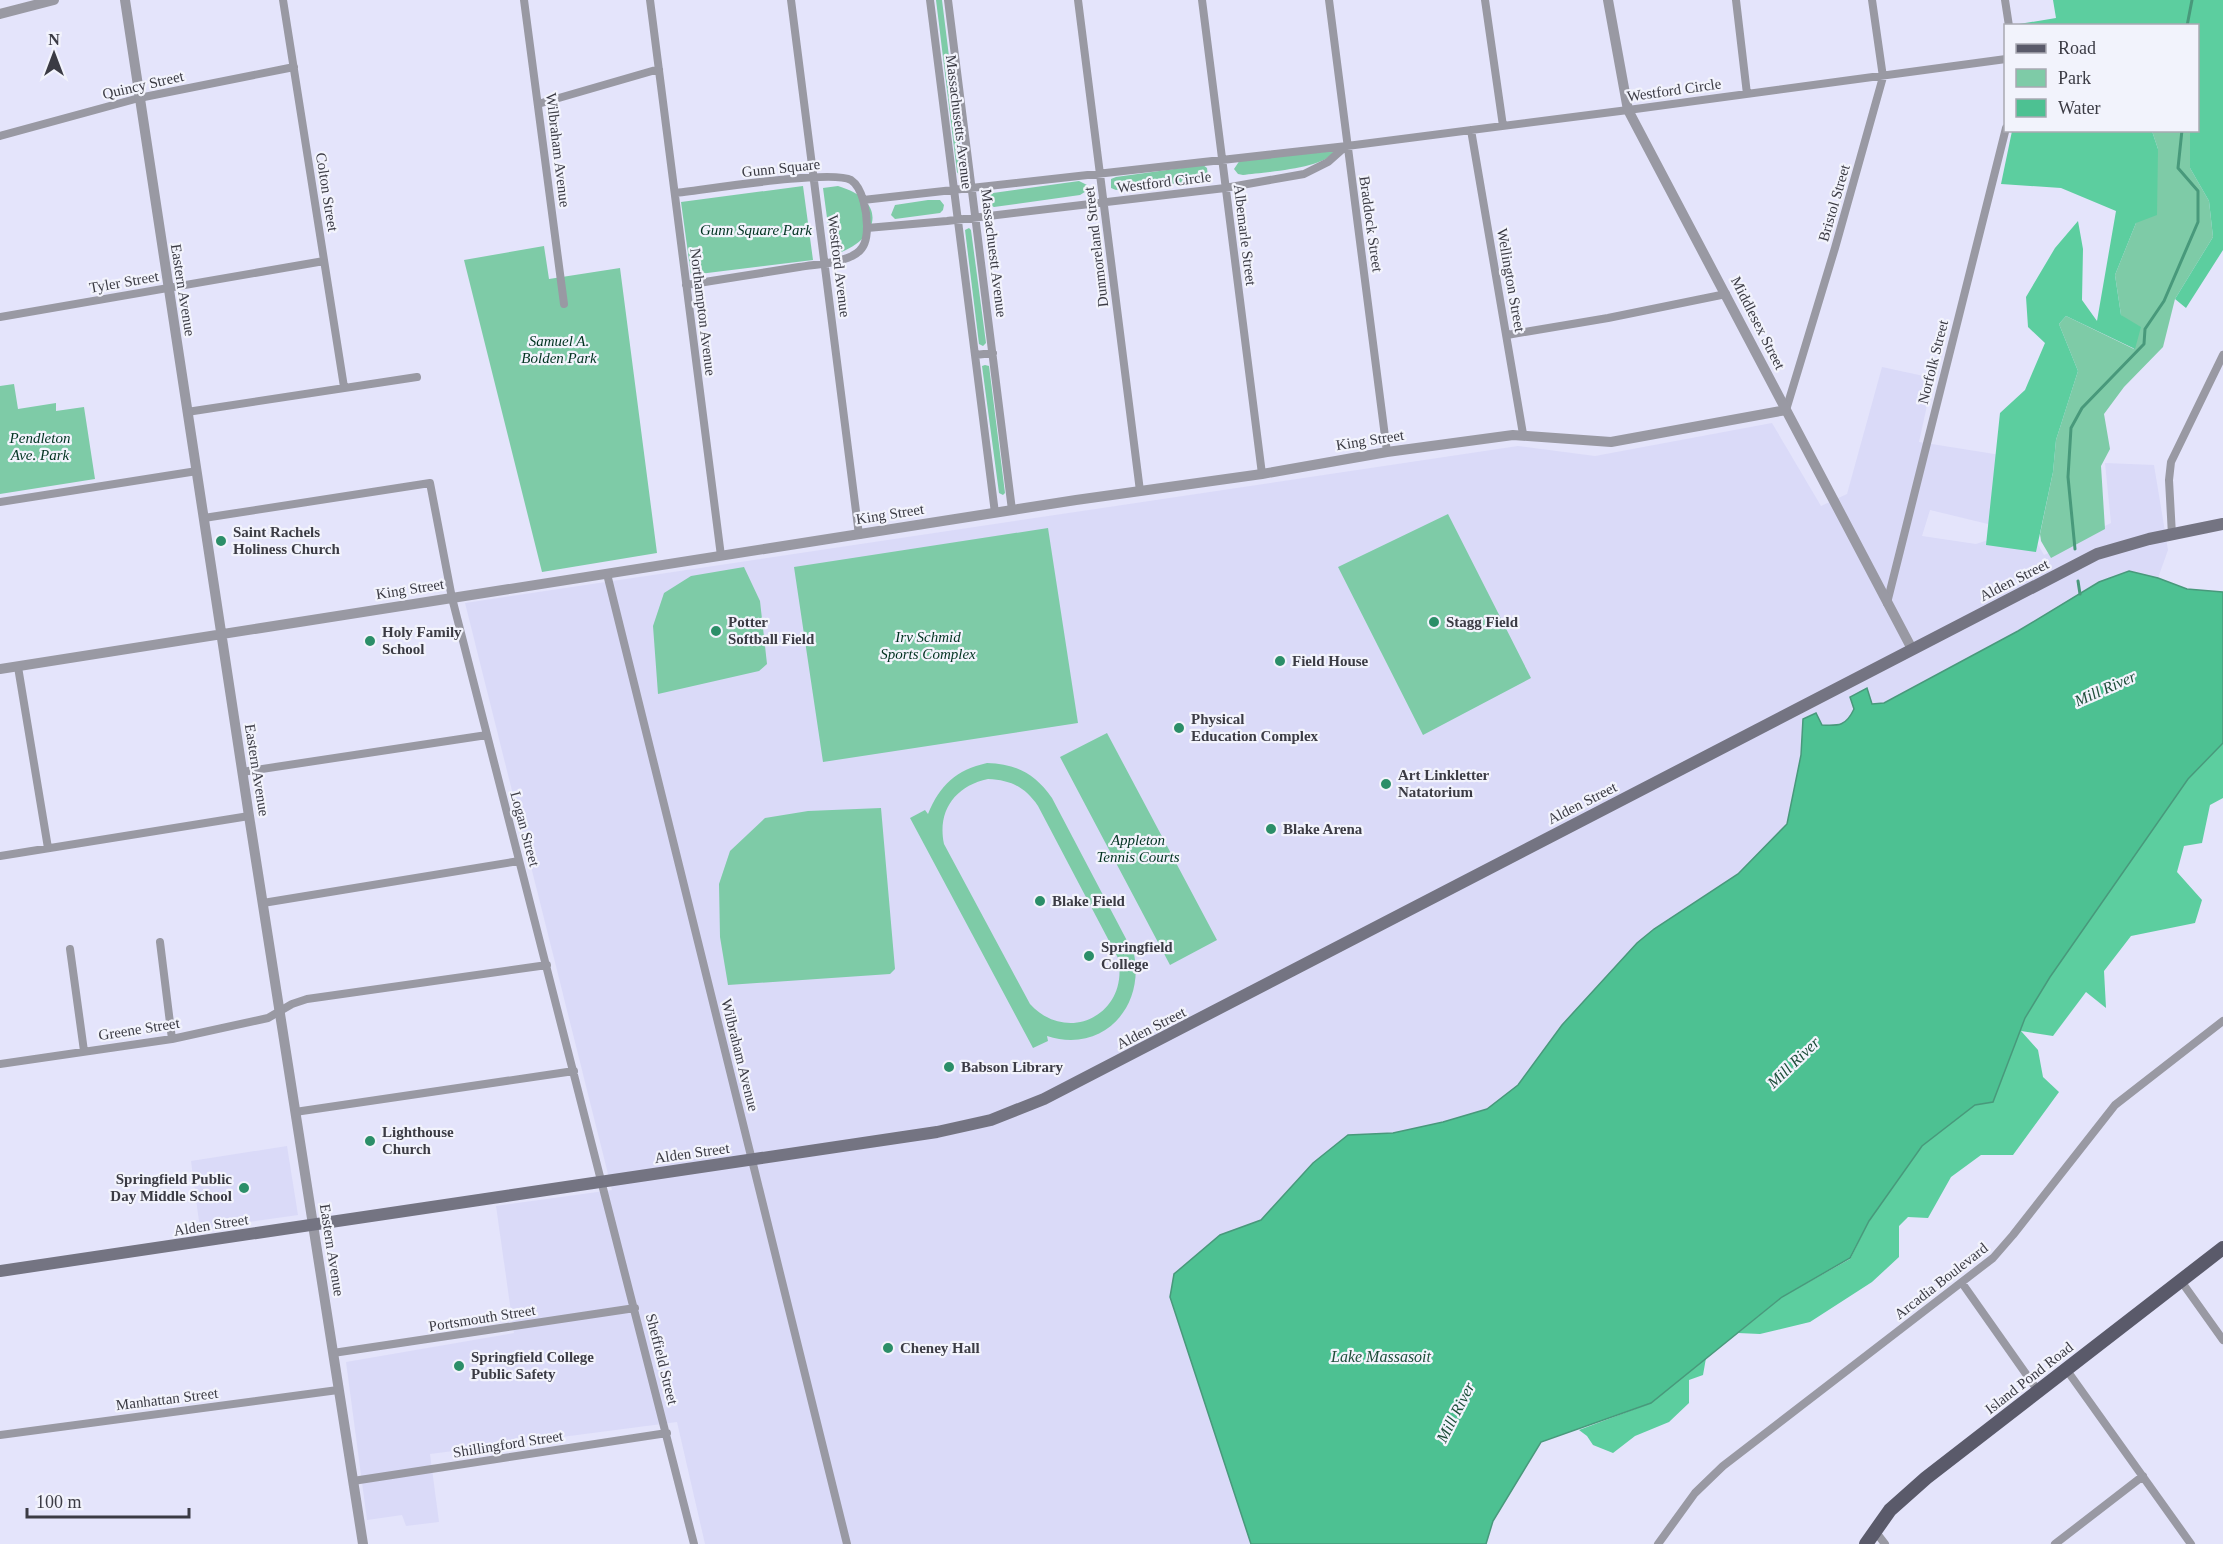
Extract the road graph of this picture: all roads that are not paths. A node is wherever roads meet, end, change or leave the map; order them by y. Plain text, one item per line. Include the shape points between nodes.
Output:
1 (54, 0) edge
2 (125, 0) edge
3 (283, 0) edge
4 (524, 0) edge
5 (650, 0) edge
6 (790, 0) edge
7 (930, 0) edge
8 (948, 0) edge
9 (1078, 0) edge
10 (1202, 0) edge
11 (1329, 0) edge
12 (1485, 0) edge
13 (1608, 0) edge
14 (1736, 0) edge
15 (1872, 0) edge
16 (2005, 0) edge
17 (0, 14) edge
18 (2009, 24) edge
19 (2004, 59) edge
20 (294, 67) junction
21 (659, 69) junction
22 (1883, 77) junction
23 (1748, 94) junction
24 (139, 98) junction
25 (538, 104) junction
26 (1628, 110) junction
27 (1503, 126) junction
28 (1471, 130) junction
29 (2005, 132) edge
30 (0, 136) edge
31 (1347, 146) junction
32 (1222, 160) junction
33 (1101, 174) junction
34 (814, 177) junction
35 (1225, 188) junction
36 (973, 189) junction
37 (954, 190) junction
38 (675, 194) junction
39 (863, 200) junction
40 (1105, 202) junction
41 (977, 218) junction
42 (958, 220) junction
43 (867, 228) junction
44 (324, 261) junction
45 (825, 263) junction
46 (686, 285) junction
47 (168, 288) junction
48 (1726, 294) junction
49 (564, 304) dead end
50 (0, 317) edge
51 (1507, 335) junction
52 (993, 353) junction
53 (975, 355) junction
54 (2223, 355) edge
55 (417, 377) dead end
56 (344, 387) junction
57 (1786, 410) junction
58 (187, 412) junction
59 (1523, 434) junction
60 (1387, 452) junction
61 (197, 471) junction
62 (1262, 474) junction
63 (1140, 491) junction
64 (0, 502) edge
65 (1012, 510) junction
66 (995, 513) junction
67 (204, 518) junction
68 (2223, 524) edge
69 (859, 535) junction
70 (2172, 535) junction
71 (721, 556) junction
72 (607, 574) junction
73 (452, 598) junction
74 (1887, 603) junction
75 (222, 634) junction
76 (1912, 649) junction
77 (18, 666) junction
78 (0, 669) edge
79 (487, 735) junction
80 (242, 772) junction
81 (249, 816) junction
82 (48, 848) junction
83 (0, 856) edge
84 (519, 861) junction
85 (262, 903) junction
86 (160, 942) dead end
87 (70, 949) dead end
88 (546, 965) junction
89 (280, 1011) junction
90 (2223, 1021) edge
91 (172, 1039) junction
92 (84, 1051) junction
93 (0, 1064) edge
94 (574, 1071) junction
95 (295, 1112) junction
96 (753, 1159) junction
97 (602, 1181) junction
98 (313, 1225) junction
99 (2223, 1248) edge
100 (0, 1271) edge
101 (2181, 1281) junction
102 (1962, 1283) junction
103 (635, 1308) junction
104 (2223, 1340) edge
105 (333, 1353) junction
106 (2066, 1370) junction
107 (338, 1390) junction
108 (2038, 1391) junction
109 (667, 1433) junction
110 (0, 1435) edge
111 (2143, 1476) junction
112 (353, 1481) junction
113 (1875, 1531) junction
114 (363, 1544) edge
115 (694, 1544) edge
116 (847, 1544) edge
117 (1658, 1544) edge
118 (1866, 1544) edge
119 (1885, 1544) edge
120 (2055, 1544) edge
121 (2192, 1544) edge

1 - 17 street
2 - 24 street, Eastern Avenue
3 - 20 street, Colton Street
4 - 25 street, Wilbraham Avenue
5 - 21 street, Northampton Avenue
6 - 34 street, Westford Avenue
7 - 37 street, Massachusetts Avenue
8 - 36 street, Massachuestt Avenue
9 - 33 street, Dunmoreland Street
10 - 32 street, Albemarle Street
11 - 31 street, Braddock Street
12 - 27 street
13 - 26 street, Middlesex Street
14 - 23 street
15 - 22 street, Bristol Street
16 - 18 street
19 - 22 street, Westford Circle
20 - 24 street, Quincy Street
20 - 44 street, Colton Street
21 - 25 street
21 - 38 street, Northampton Avenue
22 - 23 street, Westford Circle
22 - 57 street, Bristol Street
23 - 26 street, Westford Circle
24 - 30 street, Quincy Street
24 - 47 street, Eastern Avenue
25 - 49 street, Wilbraham Avenue
26 - 27 street, Westford Circle
26 - 48 street, Middlesex Street
27 - 28 street, Westford Circle
28 - 31 street, Westford Circle
28 - 51 street, Wellington Street
29 - 74 street, Norfolk Street
31 - 32 street, Westford Circle
31 - 35 street, Westford Circle via 1305,174
31 - 60 street, Braddock Street
32 - 33 street, Westford Circle
32 - 35 street, Albemarle Street
33 - 36 street, Westford Circle
33 - 40 street, Dunmoreland Street
34 - 38 street, Gunn Square
34 - 39 street, Gunn Square via 848,179
34 - 45 street, Westford Avenue
35 - 40 street, Westford Circle
35 - 62 street, Albemarle Street
36 - 37 street, Westford Circle
36 - 41 street, Massachuestt Avenue
37 - 39 street, Westford Circle
37 - 42 street, Massachusetts Avenue
38 - 46 street, Northampton Avenue
39 - 43 street
40 - 41 street, Westford Circle
40 - 63 street, Dunmoreland Street
41 - 42 street, Westford Circle
41 - 52 street, Massachuestt Avenue
42 - 43 street, Westford Circle
42 - 53 street, Massachusetts Avenue
43 - 45 street via 860,251
44 - 47 street, Tyler Street
44 - 56 street, Colton Street
45 - 46 street
45 - 69 street, Westford Avenue
46 - 71 street, Northampton Avenue
47 - 50 street, Tyler Street
47 - 58 street, Eastern Avenue
48 - 51 street
48 - 57 street, Middlesex Street
51 - 59 street, Wellington Street
52 - 53 street
52 - 65 street, Massachuestt Avenue
53 - 66 street, Massachusetts Avenue
54 - 70 street via 2171,462
55 - 56 street
56 - 58 street
57 - 59 street, King Street via 1611,442
57 - 74 street, Middlesex Street
58 - 61 street, Eastern Avenue
59 - 60 street, King Street
60 - 62 street, King Street
61 - 64 street
61 - 67 street, Eastern Avenue
62 - 63 street, King Street
63 - 65 street, King Street
65 - 66 street, King Street
66 - 69 street, King Street
67 - 73 street, Logan Street via 430,483
67 - 75 street, Eastern Avenue
68 - 70 main road, Alden Street
69 - 71 street, King Street
70 - 76 main road, Alden Street via 2103,552
71 - 72 street, King Street
72 - 73 street, King Street
72 - 96 street, Wilbraham Avenue
73 - 75 street, King Street
73 - 79 street, Logan Street
74 - 76 street, Middlesex Street
75 - 77 street, King Street
75 - 80 street, Eastern Avenue
76 - 96 main road, Alden Street via 1038,1102 998,1118 946,1130
77 - 78 street, King Street
77 - 82 street
79 - 80 street
79 - 84 street, Logan Street
80 - 81 street, Eastern Avenue
81 - 82 street
81 - 85 street, Eastern Avenue
82 - 83 street
84 - 85 street
84 - 88 street, Logan Street
85 - 89 street, Eastern Avenue
86 - 91 street
87 - 92 street
88 - 89 street, Greene Street via 307,999
88 - 94 street, Logan Street
89 - 91 street, Greene Street via 268,1018
89 - 95 street, Eastern Avenue
90 - 102 street, Arcadia Boulevard via 2115,1105 2007,1242
91 - 92 street, Greene Street
92 - 93 street, Greene Street
94 - 95 street
94 - 97 street, Logan Street
95 - 98 street, Eastern Avenue
96 - 97 main road, Alden Street
96 - 116 street, Wilbraham Avenue
97 - 98 main road, Alden Street
97 - 103 street, Sheffield Street
98 - 100 main road, Alden Street
98 - 105 street, Eastern Avenue
99 - 101 main road, Island Pond Road
101 - 104 street
101 - 106 main road, Island Pond Road
102 - 108 street
102 - 117 street, Arcadia Boulevard via 1723,1466 1695,1493
103 - 105 street, Portsmouth Street
103 - 109 street, Sheffield Street
105 - 107 street, Eastern Avenue
106 - 108 main road, Island Pond Road
106 - 111 street
107 - 110 street, Manhattan Street
107 - 112 street, Eastern Avenue
108 - 113 main road, Island Pond Road via 1901,1499
109 - 112 street, Shillingford Street
109 - 115 street, Sheffield Street
111 - 120 street
111 - 121 street
112 - 114 street, Eastern Avenue
113 - 118 main road, Island Pond Road
113 - 119 street

